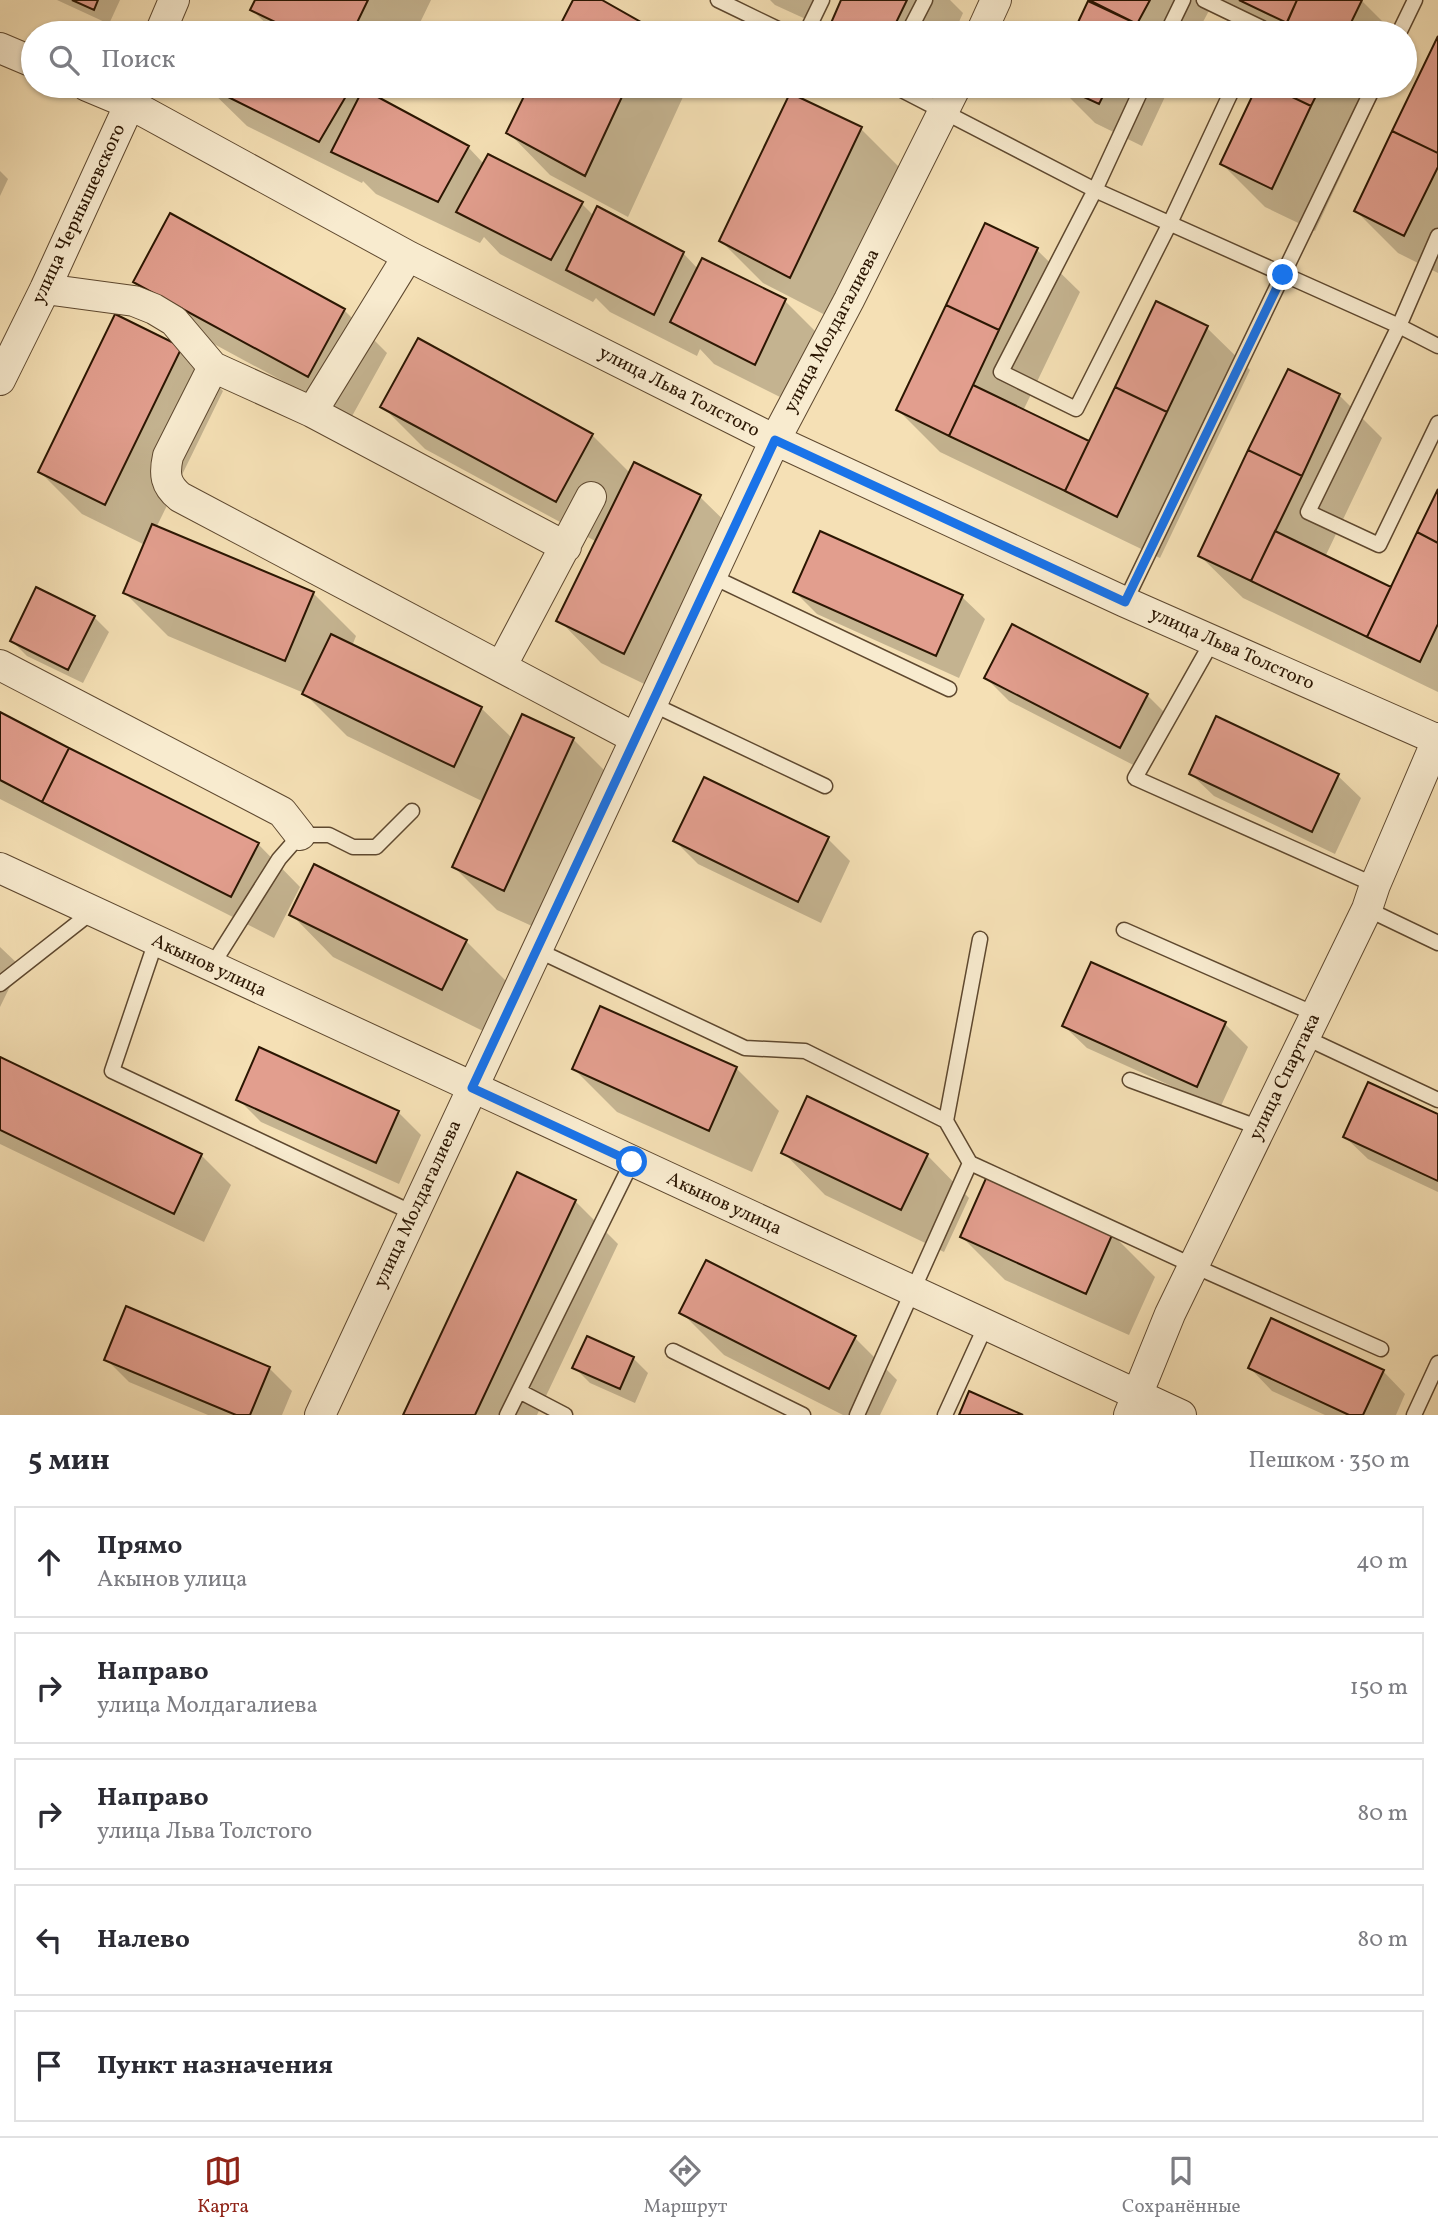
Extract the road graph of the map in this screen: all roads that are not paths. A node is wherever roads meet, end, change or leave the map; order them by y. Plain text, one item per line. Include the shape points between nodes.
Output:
1 (174, 0) edge
2 (718, 0) edge
3 (822, 0) edge
4 (925, 0) edge
5 (996, 0) edge
6 (1183, 0) edge
7 (1204, 0) edge
8 (1415, 0) edge
9 (165, 21) edge
10 (761, 21) edge
11 (812, 21) edge
12 (914, 21) edge
13 (986, 21) edge
14 (1173, 21) edge
15 (1248, 21) edge
16 (1405, 21) edge
17 (0, 48) edge
18 (21, 57) edge
19 (133, 98) edge
20 (139, 98) edge
21 (950, 98) edge
22 (1137, 98) edge
23 (1228, 98) edge
24 (1368, 98) edge
25 (1095, 190) junction
26 (1170, 223) junction
27 (1438, 236) edge
28 (408, 256) junction
29 (1283, 275) junction
30 (45, 289) junction
31 (1399, 326) junction
32 (1438, 346) edge
33 (213, 367) junction
34 (0, 380) edge
35 (312, 412) junction
36 (1438, 423) edge
37 (775, 440) junction
38 (591, 497) dead end
39 (566, 547) junction
40 (711, 576) junction
41 (1125, 602) junction
42 (1213, 640) junction
43 (0, 665) edge
44 (501, 667) junction
45 (949, 689) dead end
46 (652, 704) junction
47 (635, 738) junction
48 (1438, 739) edge
49 (825, 786) dead end
50 (412, 811) dead end
51 (300, 835) junction
52 (0, 868) edge
53 (1371, 897) junction
54 (93, 911) junction
55 (1124, 930) dead end
56 (980, 939) dead end
57 (156, 941) junction
58 (1438, 943) edge
59 (537, 950) junction
60 (211, 967) junction
61 (0, 984) edge
62 (1309, 1025) junction
63 (1130, 1080) dead end
64 (472, 1088) junction
65 (1438, 1100) edge
66 (946, 1121) junction
67 (1260, 1128) junction
68 (632, 1162) junction
69 (970, 1163) junction
70 (414, 1213) junction
71 (1194, 1266) junction
72 (913, 1292) junction
73 (986, 1325) junction
74 (1381, 1349) dead end
75 (673, 1351) dead end
76 (1438, 1363) edge
77 (519, 1391) junction
78 (1134, 1405) edge
79 (320, 1415) edge
80 (507, 1415) edge
81 (565, 1415) edge
82 (803, 1415) edge
83 (857, 1415) edge
84 (945, 1415) edge
85 (1181, 1415) edge
86 (1414, 1415) edge

1 - 9 street
2 - 10 lane
3 - 11 lane
4 - 12 lane
5 - 13 street
6 - 14 lane
7 - 15 lane
8 - 16 lane
17 - 18 street
19 - 30 street, улица Чернышевского
20 - 28 street, улица Льва Толстого
21 - 25 lane
21 - 37 street, улица Молдагалиева
22 - 25 lane
23 - 26 lane
24 - 29 lane
25 - 26 lane
25 - 26 lane via 1001,372 1076,409
26 - 29 lane
27 - 31 lane
28 - 35 street
28 - 37 street, улица Льва Толстого
29 - 31 lane
29 - 41 lane
30 - 33 street via 134,301 155,309 174,321
30 - 34 street, улица Чернышевского
31 - 32 lane
31 - 36 lane via 1308,512 1379,545
33 - 35 street
33 - 44 street via 168,456 165,470 172,491
35 - 39 street
37 - 40 street, улица Молдагалиева
37 - 41 street, улица Льва Толстого
38 - 39 street
39 - 44 street
40 - 45 lane
40 - 46 street, улица Молдагалиева
41 - 42 street, улица Льва Толстого
42 - 48 street, улица Льва Толстого
42 - 53 lane via 1135,778
43 - 51 street via 282,812
44 - 47 street
46 - 47 street, улица Молдагалиева
46 - 49 lane
47 - 59 street, улица Молдагалиева
48 - 53 street, улица Спартака
50 - 51 lane via 376,847 353,847 329,835
51 - 60 lane via 279,859
52 - 54 street, Акынов улица
53 - 58 lane
53 - 62 street, улица Спартака
54 - 57 street, Акынов улица
54 - 61 lane
55 - 62 lane
56 - 66 lane
57 - 60 street, Акынов улица
57 - 70 lane via 112,1071
59 - 64 street, улица Молдагалиева
59 - 66 lane via 745,1048 805,1051
60 - 64 street, Акынов улица
62 - 65 lane
62 - 67 street, улица Спартака
63 - 67 lane
64 - 68 street, Акынов улица
64 - 70 street, улица Молдагалиева
66 - 69 lane
67 - 71 street, улица Спартака
68 - 72 street, Акынов улица
68 - 77 lane
69 - 71 lane
69 - 72 lane
70 - 79 street, улица Молдагалиева
71 - 74 lane
71 - 78 street, улица Спартака
72 - 73 street, Акынов улица
72 - 83 lane
73 - 78 street, Акынов улица
73 - 84 lane
75 - 82 lane
76 - 86 lane
77 - 80 lane
77 - 81 lane
78 - 85 street, Акынов улица

